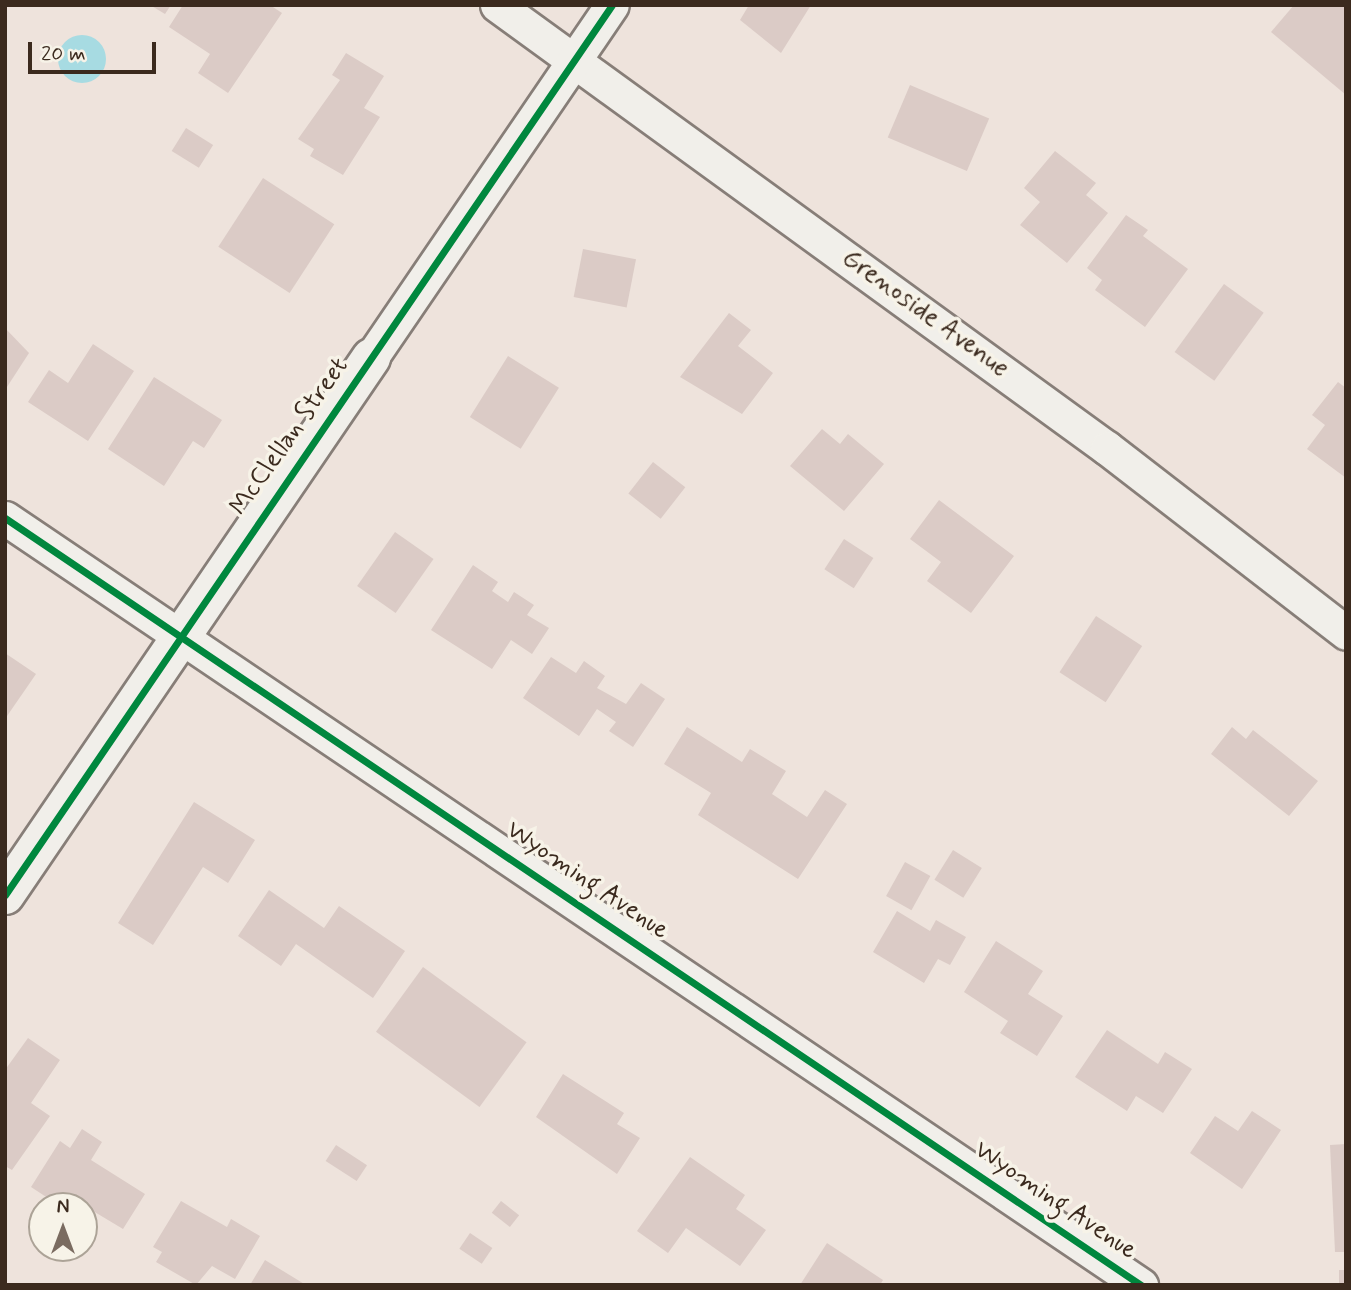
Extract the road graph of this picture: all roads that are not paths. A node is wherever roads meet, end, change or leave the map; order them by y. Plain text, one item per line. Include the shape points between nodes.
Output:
1 (496, 5) edge
2 (612, 5) edge
3 (576, 59) junction
4 (371, 358) joint
5 (5, 519) edge
6 (1346, 633) edge
7 (180, 634) junction
8 (5, 895) edge
9 (1141, 1285) edge

1 - 3 street, Grenoside Avenue
2 - 3 street, McClellan Street
3 - 4 street, McClellan Street
3 - 6 street, Grenoside Avenue via 1096,440
4 - 7 street, McClellan Street
5 - 7 street, Wyoming Avenue
7 - 8 street, McClellan Street
7 - 9 street, Wyoming Avenue

